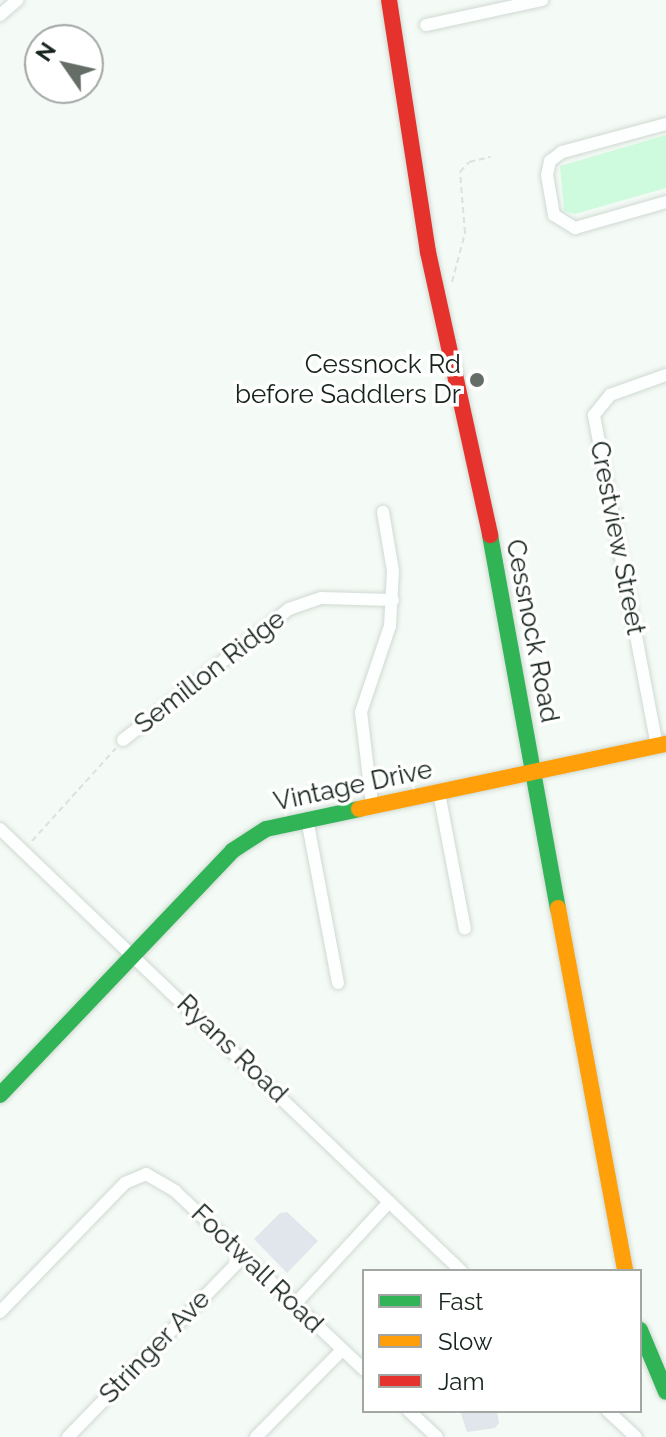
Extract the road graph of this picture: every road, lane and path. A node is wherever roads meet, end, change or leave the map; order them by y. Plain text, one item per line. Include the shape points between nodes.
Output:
1 (17, 0) edge
2 (389, 0) edge
3 (542, 0) edge
4 (0, 15) edge
5 (426, 25) dead end
6 (666, 124) edge
7 (490, 157) dead end
8 (666, 202) edge
9 (447, 284) dead end
10 (666, 375) edge
11 (383, 512) dead end
12 (393, 600) junction
13 (123, 740) joint
14 (662, 745) edge
15 (534, 773) junction
16 (439, 793) junction
17 (372, 804) junction
18 (307, 819) junction
19 (0, 829) edge
20 (23, 850) junction
21 (465, 929) dead end
22 (136, 956) junction
23 (338, 983) dead end
24 (0, 1095) edge
25 (389, 1202) junction
26 (243, 1257) junction
27 (459, 1269) edge
28 (625, 1269) edge
29 (295, 1304) junction
30 (0, 1312) edge
31 (642, 1335) edge
32 (342, 1350) junction
33 (362, 1368) edge
34 (666, 1392) edge
35 (411, 1413) edge
36 (610, 1413) edge
37 (68, 1437) edge
38 (256, 1437) edge
39 (437, 1437) edge
40 (636, 1437) edge

1 - 4 street
2 - 15 main road, Cessnock Road via 430,263 470,437
3 - 5 street
6 - 8 street via 562,152 550,161 547,175 554,215 575,228
7 - 9 path via 469,162 460,172 465,233 456,280
10 - 14 street, Crestview Street via 610,395 594,415
11 - 12 street
12 - 13 street, Semillon Ridge via 321,598 289,609
12 - 17 street via 390,626 361,712
13 - 20 path
14 - 15 main road, Vintage Drive
15 - 16 main road, Vintage Drive
15 - 28 main road, Cessnock Road
16 - 17 main road, Vintage Drive
16 - 21 street
17 - 18 main road, Vintage Drive
18 - 22 main road, Vintage Drive via 266,829 232,851
18 - 23 street
19 - 20 street, Ryans Road
20 - 22 street, Ryans Road
22 - 24 main road, Vintage Drive
22 - 25 street, Ryans Road
25 - 27 street, Ryans Road
25 - 29 street
26 - 29 street, Footwall Road
26 - 30 street, Footwall Road via 161,1178 146,1174 125,1183
26 - 37 street, Stringer Ave
29 - 32 street, Footwall Road
31 - 34 main road
32 - 33 street, Footwall Road
32 - 38 street
35 - 39 street
36 - 40 street

